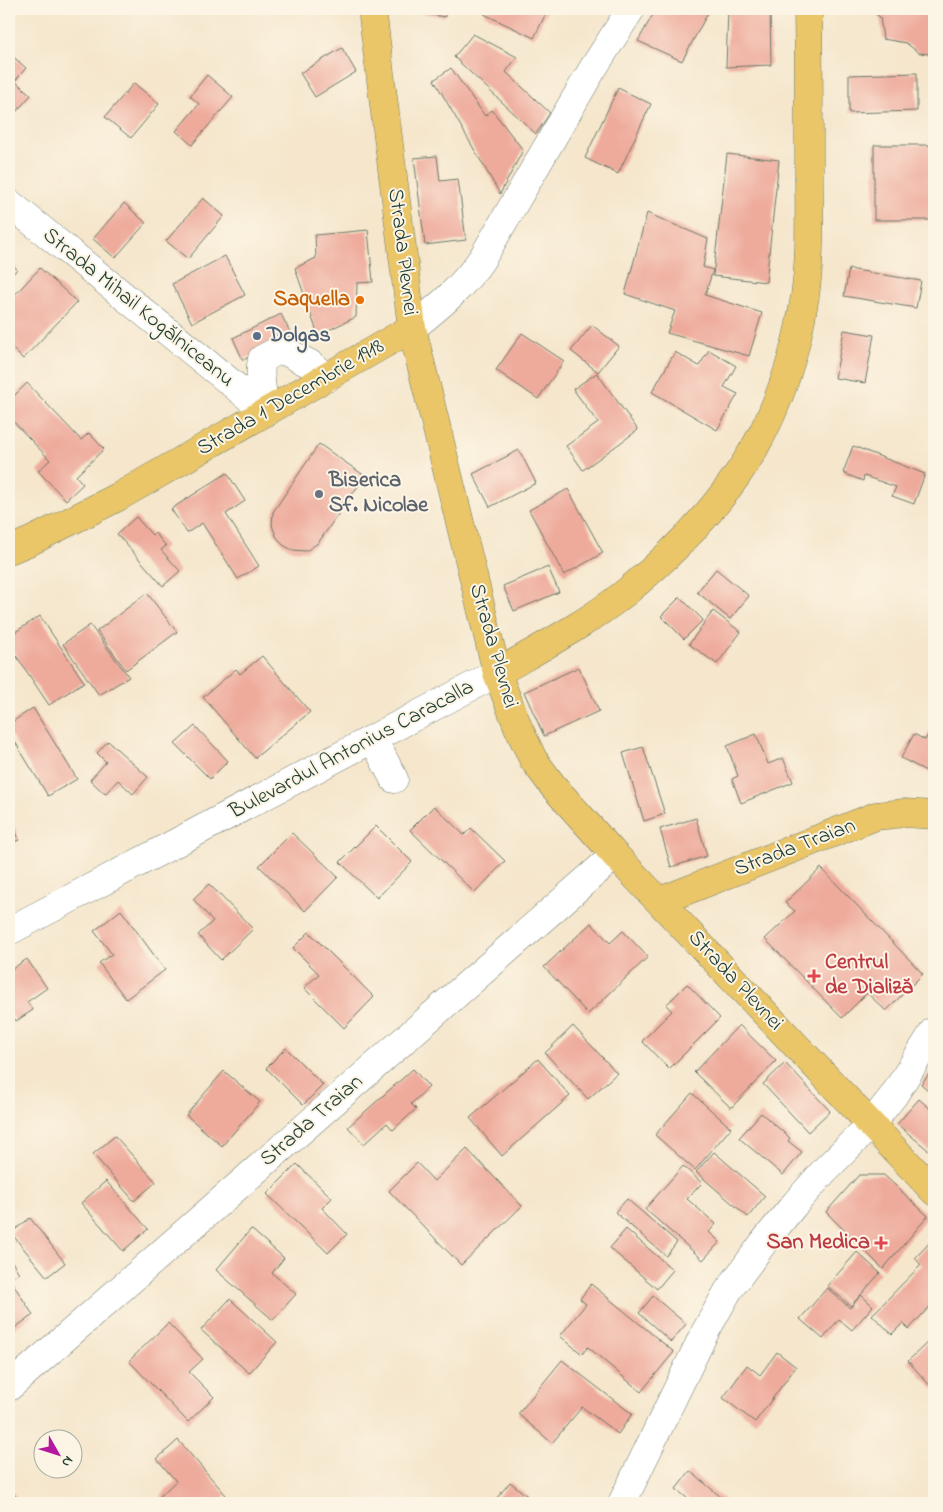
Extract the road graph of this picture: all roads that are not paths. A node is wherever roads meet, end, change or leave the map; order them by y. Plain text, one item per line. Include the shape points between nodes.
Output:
1 (372, 9) edge
2 (631, 9) edge
3 (808, 9) edge
4 (9, 203) edge
5 (412, 328) junction
6 (327, 378) junction
7 (267, 412) junction
8 (9, 550) edge
9 (497, 673) junction
10 (373, 739) junction
11 (394, 779) dead end
12 (934, 815) edge
13 (615, 855) junction
14 (660, 901) junction
15 (9, 931) edge
16 (934, 1031) edge
17 (871, 1124) junction
18 (934, 1191) edge
19 (9, 1387) edge
20 (622, 1503) edge

1 - 5 main road, Strada Plevnei
2 - 5 street, Strada 1 Decembrie 1918 via 479,264 442,305
3 - 9 main road, Bulevardul Antonius Caracalla via 810,243 796,346 774,407 754,447 727,488 666,557 624,594 568,632
4 - 7 street, Strada Mihail Kogălniceanu
5 - 6 main road, Strada 1 Decembrie 1918
5 - 9 main road, Strada Plevnei
6 - 7 main road, Strada 1 Decembrie 1918
6 - 7 street via 310,364 281,349 262,359 260,378
7 - 8 main road, Strada 1 Decembrie 1918 via 118,497
9 - 10 street, Bulevardul Antonius Caracalla
9 - 13 main road, Strada Plevnei via 533,759
10 - 11 street
10 - 15 street, Bulevardul Antonius Caracalla
12 - 14 main road, Strada Traian via 904,813 876,816
13 - 14 main road, Strada Plevnei
13 - 19 street, Strada Traian
14 - 17 main road, Strada Plevnei
16 - 17 street via 894,1095
17 - 18 main road, Strada Plevnei
17 - 20 street via 794,1205 728,1291

